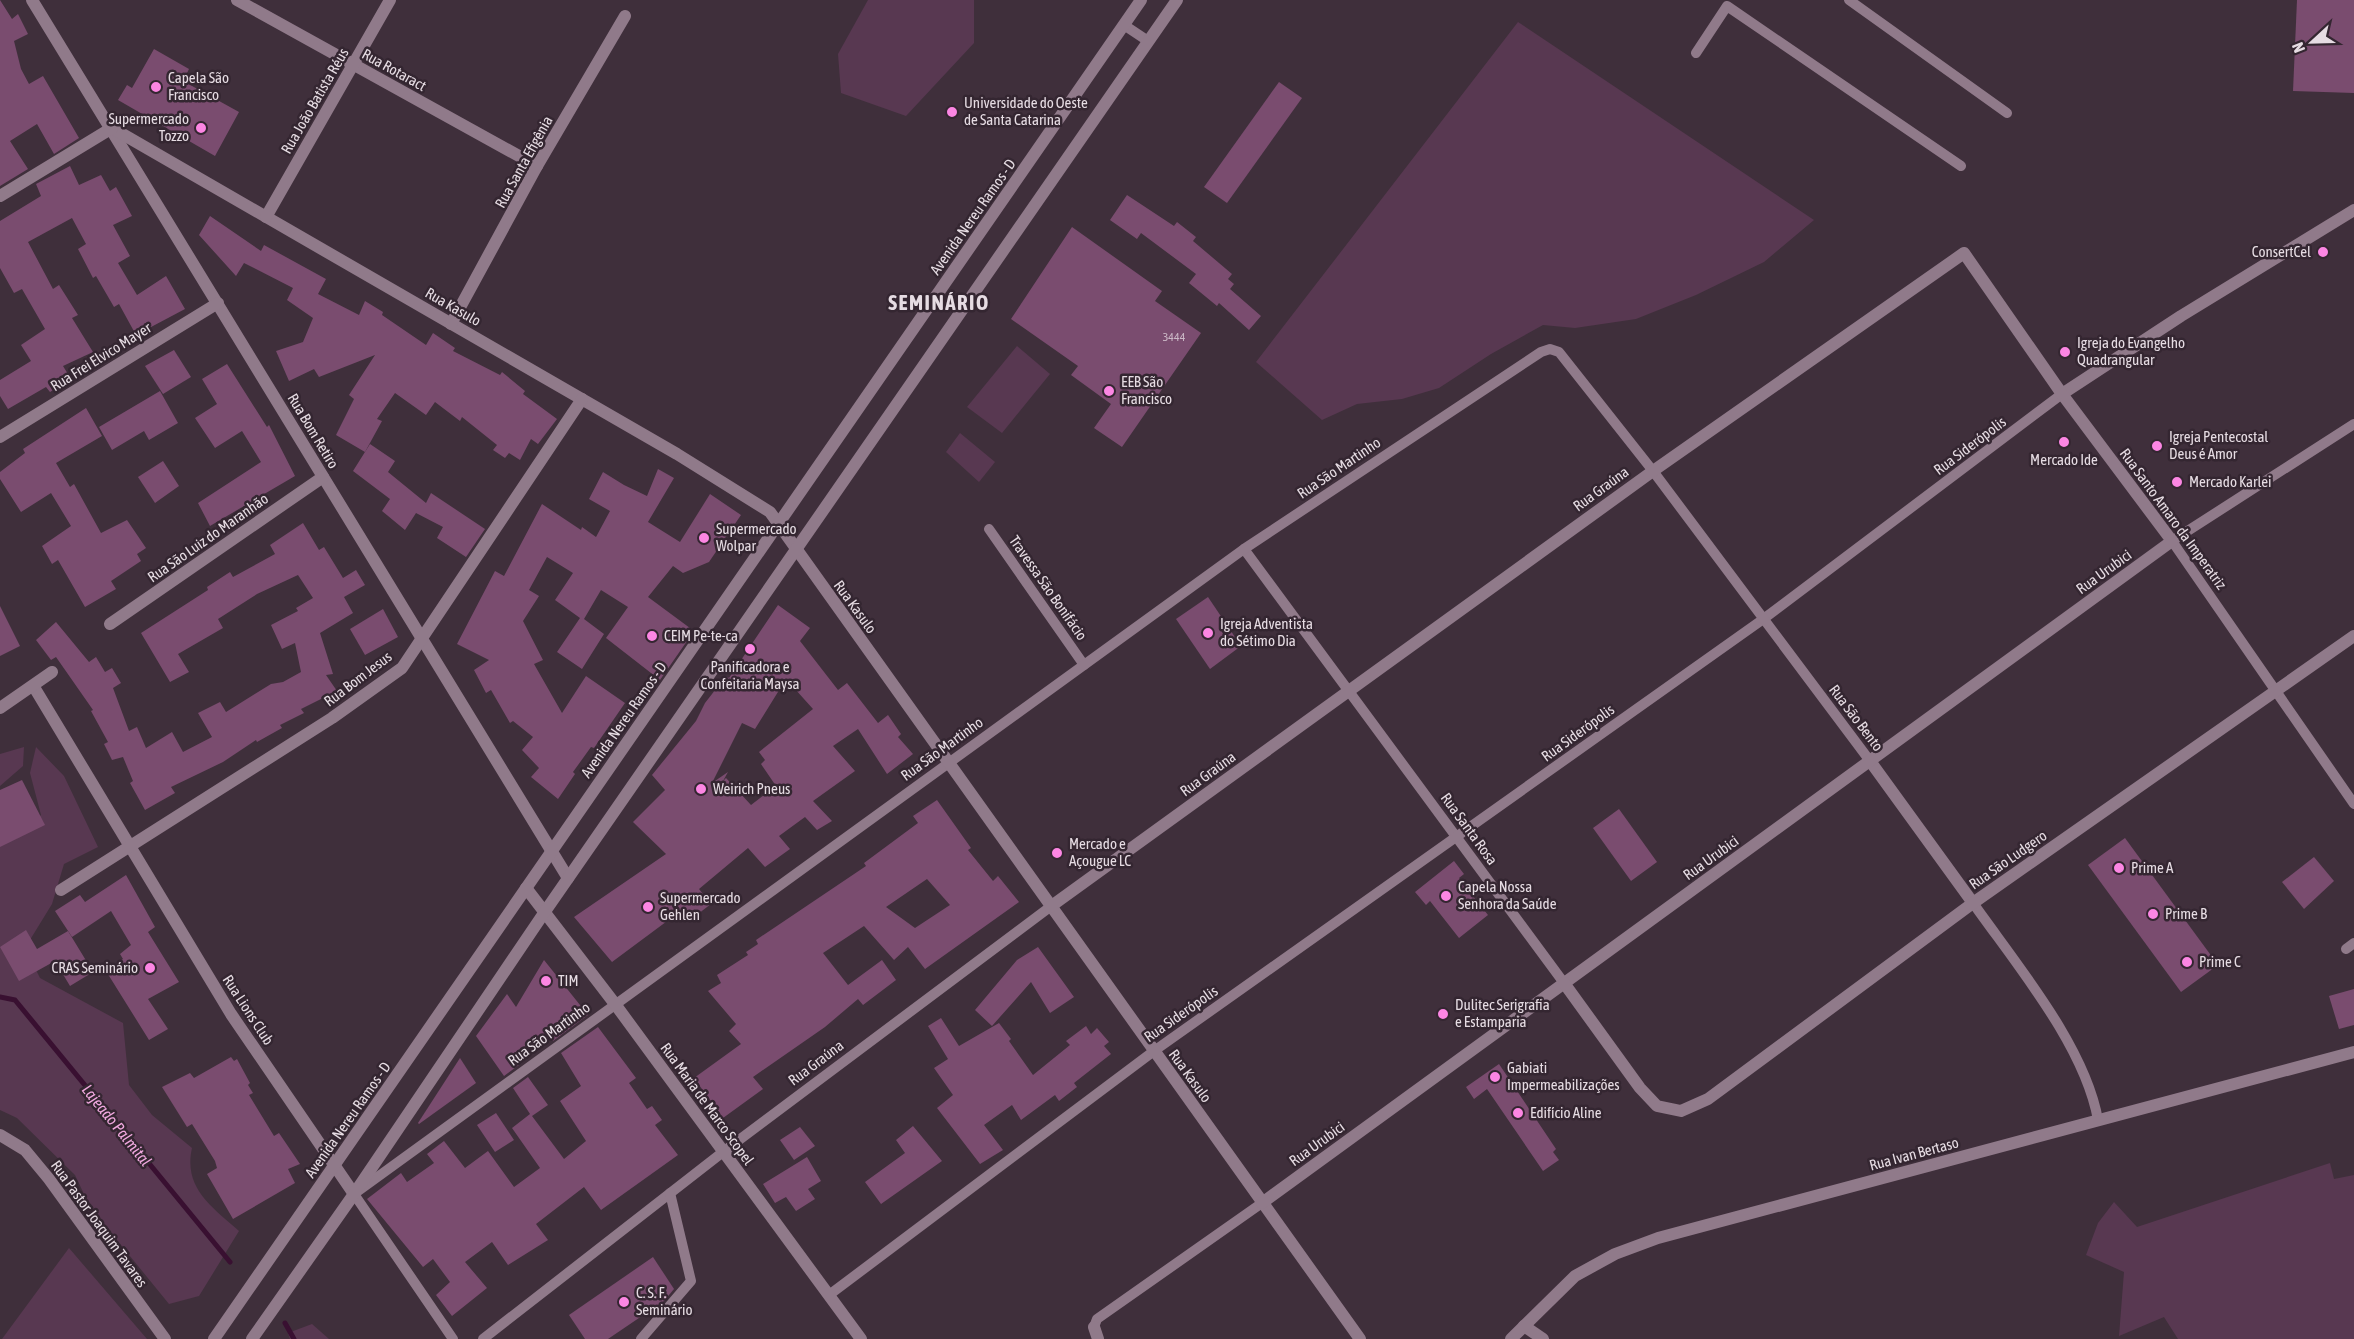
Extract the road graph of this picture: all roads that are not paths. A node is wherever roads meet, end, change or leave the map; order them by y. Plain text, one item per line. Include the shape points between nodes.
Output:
1 (32, 0) edge
2 (237, 0) edge
3 (390, 0) edge
4 (1141, 0) edge
5 (1177, 0) edge
6 (1849, 0) edge
7 (1729, 3) edge
8 (625, 16) dead end
9 (1124, 25) junction
10 (1148, 41) junction
11 (1696, 53) dead end
12 (353, 64) junction
13 (2007, 112) dead end
14 (112, 128) junction
15 (537, 166) junction
16 (1961, 166) dead end
17 (0, 196) edge
18 (2354, 210) edge
19 (266, 217) junction
20 (1964, 253) joint
21 (218, 303) junction
22 (451, 324) junction
23 (1559, 352) joint
24 (2062, 394) junction
25 (582, 399) junction
26 (2354, 424) edge
27 (0, 437) edge
28 (1653, 471) junction
29 (323, 477) junction
30 (780, 522) junction
31 (989, 529) dead end
32 (2172, 541) junction
33 (1244, 549) junction
34 (797, 550) junction
35 (1762, 620) junction
36 (110, 624) dead end
37 (2354, 636) edge
38 (421, 637) junction
39 (1084, 665) junction
40 (52, 672) dead end
41 (34, 687) junction
42 (1349, 691) junction
43 (2276, 691) junction
44 (0, 708) edge
45 (1870, 761) junction
46 (948, 763) junction
47 (2354, 804) edge
48 (1457, 838) junction
49 (130, 845) junction
50 (552, 852) junction
51 (568, 878) junction
52 (526, 888) junction
53 (61, 890) dead end
54 (1973, 903) junction
55 (1050, 906) junction
56 (544, 913) junction
57 (1564, 983) junction
58 (615, 1004) junction
59 (1154, 1052) junction
60 (2354, 1052) edge
61 (1681, 1111) joint
62 (2098, 1120) junction
63 (0, 1136) edge
64 (723, 1152) junction
65 (334, 1167) junction
66 (670, 1193) junction
67 (354, 1194) junction
68 (1262, 1203) junction
69 (829, 1295) junction
70 (1094, 1326) joint
71 (1524, 1326) junction
72 (165, 1339) edge
73 (214, 1339) edge
74 (252, 1339) edge
75 (453, 1339) edge
76 (483, 1339) edge
77 (641, 1339) edge
78 (861, 1339) edge
79 (1098, 1339) edge
80 (1360, 1339) edge
81 (1511, 1339) edge
82 (1543, 1339) edge

1 - 14 street, Rua Bom Retiro
2 - 12 street, Rua Rotaract
3 - 12 street, Rua João Batista Réus
4 - 9 street, Avenida Nereu Ramos - D
5 - 10 street
6 - 13 lane
7 - 11 lane
7 - 16 lane
8 - 15 street, Rua Santa Efigênia
9 - 10 lane
9 - 30 street, Avenida Nereu Ramos - D
10 - 34 street
12 - 15 street, Rua Rotaract
12 - 19 street, Rua João Batista Réus
14 - 17 street
14 - 19 street, Rua Kasulo
14 - 21 street, Rua Bom Retiro
15 - 22 street, Rua Santa Efigênia
18 - 24 street, Rua Siderópolis
19 - 22 street, Rua Kasulo
20 - 24 street, Rua Santo Amaro da Imperatriz
20 - 28 street, Rua Graúna
21 - 27 street, Rua Frei Elvico Mayer
21 - 29 street, Rua Bom Retiro
22 - 25 street, Rua Kasulo
23 - 28 lane, Rua São Bento
23 - 33 lane, Rua São Martinho via 1541,352
24 - 32 street, Rua Santo Amaro da Imperatriz
24 - 35 lane, Rua Siderópolis
25 - 30 street, Rua Kasulo via 733,488
25 - 38 street, Rua Bom Jesus
26 - 32 lane, Rua Urubici
28 - 35 lane, Rua São Bento
28 - 42 street, Rua Graúna
29 - 36 street, Rua São Luiz do Maranhão
29 - 38 street, Rua Bom Retiro
30 - 34 street, Rua Kasulo
30 - 50 street, Avenida Nereu Ramos - D
31 - 39 lane, Travessa São Bonifácio
32 - 43 lane, Rua Santo Amaro da Imperatriz
32 - 45 street, Rua Urubici
33 - 39 lane, Rua São Martinho
33 - 42 lane, Rua Santa Rosa
34 - 46 street, Rua Kasulo
34 - 51 street
35 - 45 lane, Rua São Bento
35 - 48 lane, Rua Siderópolis
37 - 43 street, Rua São Ludgero
38 - 49 street, Rua Bom Jesus via 402,668 332,718
38 - 50 street, Rua Bom Retiro
39 - 46 lane, Rua São Martinho
40 - 41 street
41 - 44 street
41 - 49 street, Rua Lions Club
42 - 48 lane, Rua Santa Rosa
42 - 55 street, Rua Graúna
43 - 47 lane, Rua Santo Amaro da Imperatriz
43 - 54 street, Rua São Ludgero
45 - 54 street, Rua São Bento
45 - 57 street, Rua Urubici
46 - 55 street, Rua Kasulo
46 - 58 lane, Rua São Martinho
48 - 57 lane, Rua Santa Rosa
48 - 59 lane, Rua Siderópolis
49 - 53 street, Rua Bom Jesus
49 - 65 street, Rua Lions Club via 231,1014
50 - 51 street, Rua Bom Retiro
50 - 52 street, Avenida Nereu Ramos - D
51 - 56 street
52 - 56 street, Rua Maria de Marco Scopel
52 - 65 street, Avenida Nereu Ramos - D
54 - 61 street, Rua São Ludgero via 1708,1099
54 - 62 lane, Rua São Bento via 2062,1029
55 - 59 street, Rua Kasulo
55 - 64 lane, Rua Graúna
56 - 58 street, Rua Maria de Marco Scopel
56 - 67 street
57 - 61 street, Rua Santa Rosa via 1646,1094 1657,1106
57 - 68 street, Rua Urubici
58 - 64 street, Rua Maria de Marco Scopel
58 - 67 lane, Rua São Martinho
59 - 68 street, Rua Kasulo
59 - 69 lane, Rua Siderópolis
60 - 62 street, Rua Ivan Bertaso
62 - 71 street, Rua Ivan Bertaso via 1658,1238 1615,1254 1575,1276
63 - 72 street, Rua Pastor Joaquim Tavares via 24,1150 49,1179
64 - 66 lane, Rua Graúna
64 - 69 street, Rua Maria de Marco Scopel
65 - 67 street, Rua Lions Club
65 - 73 street, Avenida Nereu Ramos - D
66 - 76 lane, Rua Graúna
66 - 77 lane via 691,1281
67 - 74 street
67 - 75 lane, Rua Lions Club
68 - 70 lane, Rua Urubici via 1097,1319
68 - 80 street, Rua Kasulo
69 - 78 street, Rua Maria de Marco Scopel
70 - 79 street
71 - 81 street, Rua Ivan Bertaso
71 - 82 street

